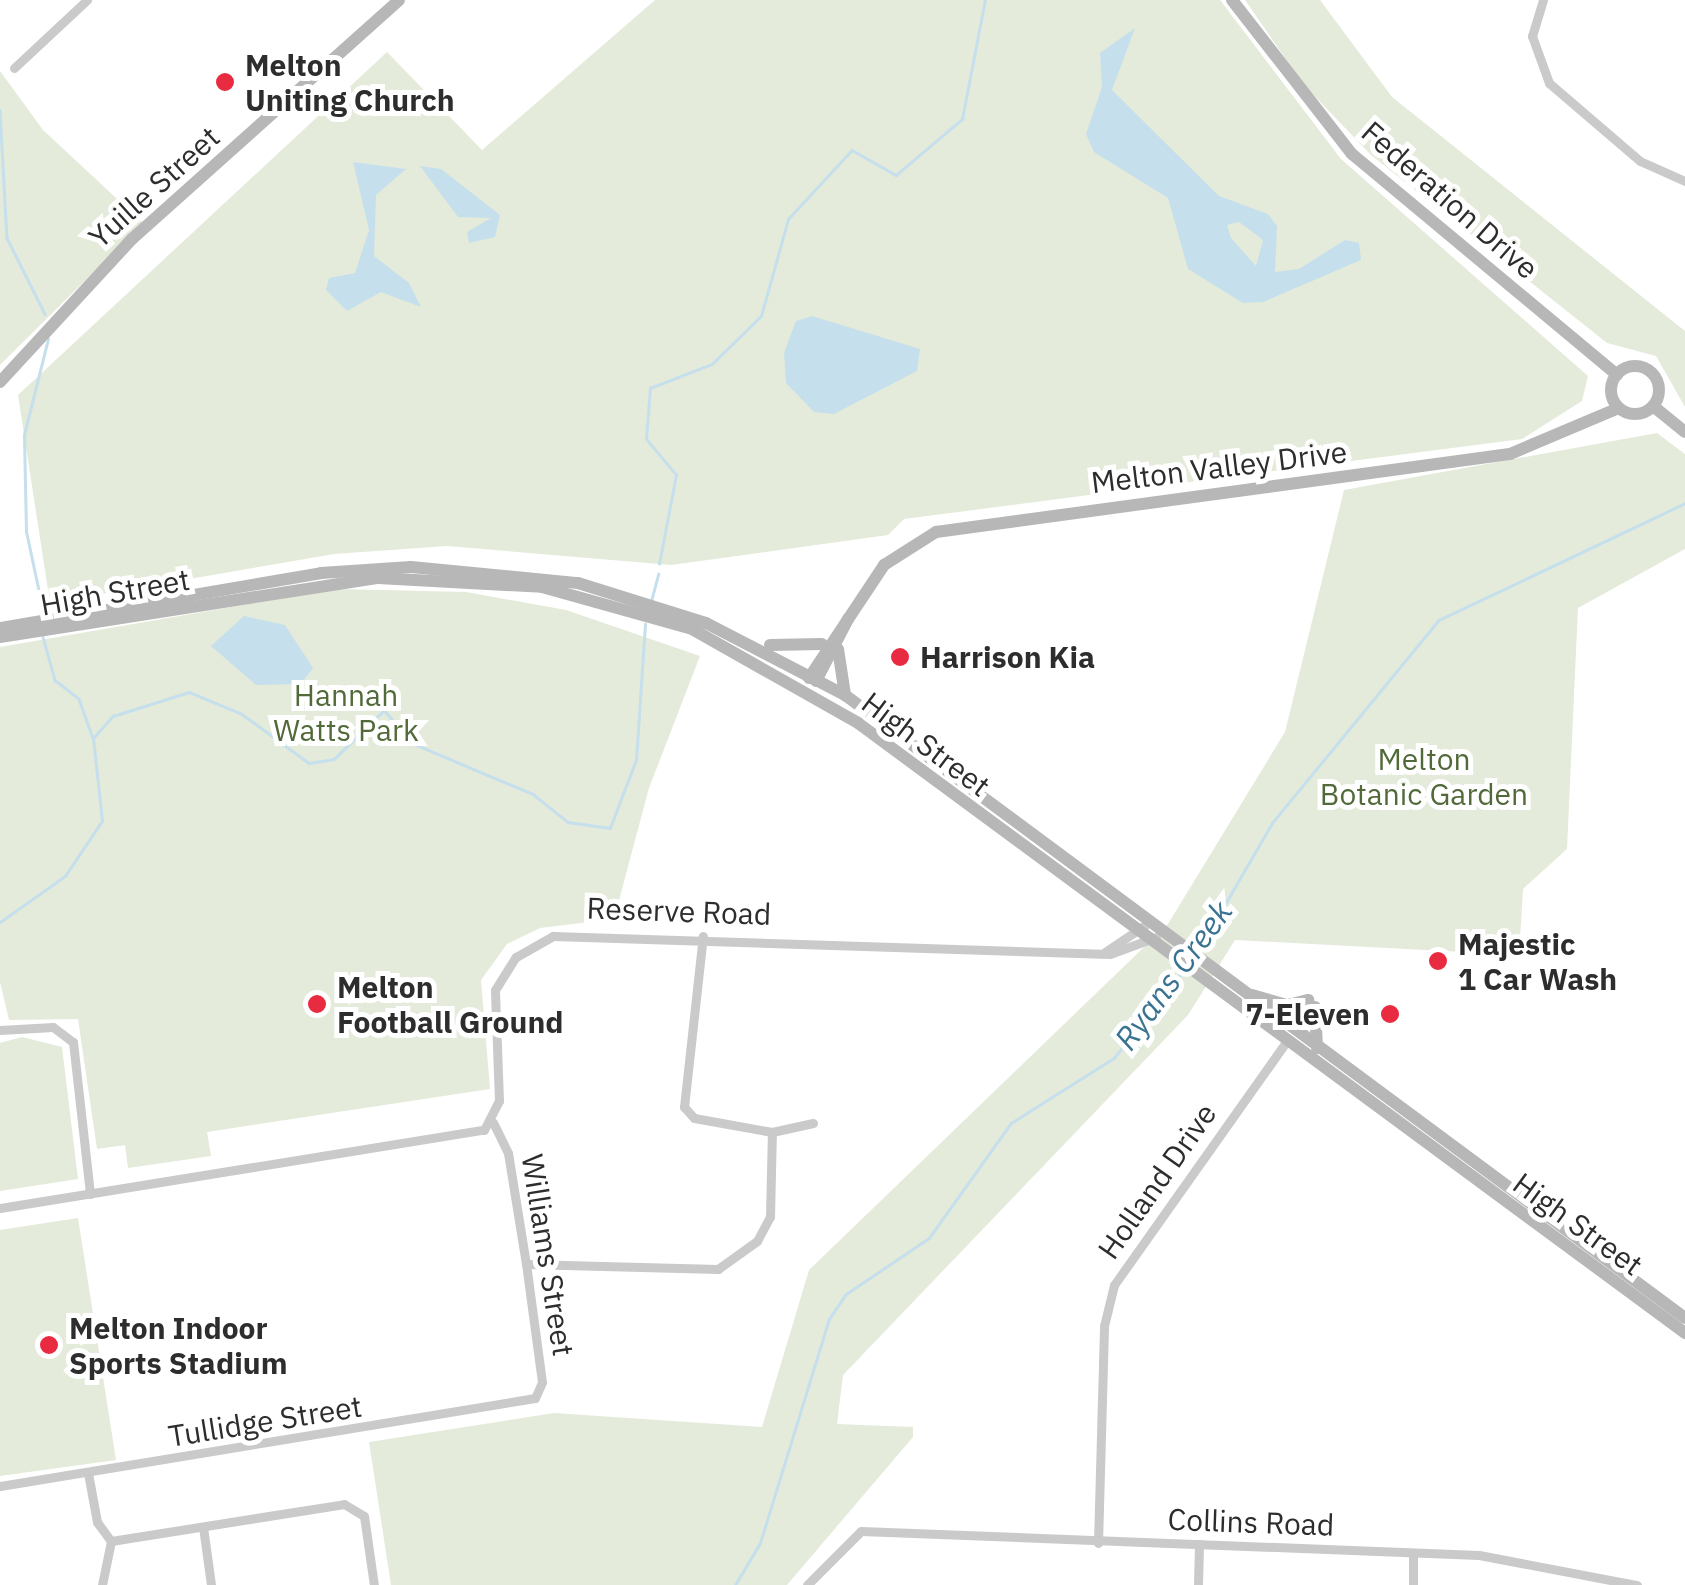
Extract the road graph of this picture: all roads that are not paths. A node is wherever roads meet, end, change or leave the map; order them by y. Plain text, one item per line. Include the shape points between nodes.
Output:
1 (88, 0) edge
2 (399, 0) edge
3 (1232, 0) edge
4 (1544, 0) edge
5 (14, 68) dead end
6 (1685, 180) edge
7 (1617, 374) junction
8 (0, 382) edge
9 (1653, 406) junction
10 (1619, 408) junction
11 (1685, 432) edge
12 (633, 603) junction
13 (656, 610) junction
14 (0, 628) edge
15 (720, 629) junction
16 (0, 638) edge
17 (832, 644) junction
18 (815, 675) junction
19 (807, 688) junction
20 (845, 695) junction
21 (1142, 928) junction
22 (703, 936) junction
23 (1155, 938) junction
24 (1102, 953) junction
25 (1187, 961) junction
26 (1240, 992) junction
27 (0, 1030) edge
28 (1291, 1036) junction
29 (1318, 1048) junction
30 (493, 1122) junction
31 (814, 1123) dead end
32 (772, 1132) junction
33 (90, 1194) junction
34 (0, 1208) edge
35 (526, 1264) junction
36 (1685, 1318) edge
37 (1685, 1333) edge
38 (535, 1398) joint
39 (88, 1473) junction
40 (0, 1486) edge
41 (204, 1527) junction
42 (111, 1541) junction
43 (1098, 1543) junction
44 (1199, 1544) junction
45 (1413, 1553) junction
46 (102, 1585) edge
47 (211, 1585) edge
48 (374, 1585) edge
49 (806, 1585) edge
50 (1198, 1585) edge
51 (1413, 1585) edge
52 (1637, 1585) edge

1 - 5 street
2 - 8 main road, Yuille Street via 132,239
3 - 7 main road, Federation Drive via 1352,154
4 - 6 street via 1532,36 1549,83 1640,161
7 - 9 main road via 1651,372
7 - 10 main road via 1611,392
9 - 10 main road via 1637,414
9 - 11 main road
10 - 17 main road, Melton Valley Drive via 1510,454 948,528 902,549
12 - 13 main road, High Street
12 - 14 main road, High Street via 526,574 376,568
12 - 16 main road, High Street via 514,583 378,578
13 - 15 main road, High Street
13 - 19 main road, High Street
15 - 17 main road via 792,651
15 - 18 main road, High Street
17 - 18 main road, Melton Valley Drive
17 - 20 main road
18 - 19 main road, Melton Valley Drive
18 - 20 main road, High Street
19 - 21 main road, High Street
20 - 21 main road, High Street
21 - 23 main road, High Street
21 - 24 street
22 - 24 street, Reserve Road
22 - 30 street, Reserve Road via 570,933 516,958 490,1012
22 - 32 street via 684,1107 694,1118
23 - 24 street, Reserve Road
23 - 25 main road, High Street
25 - 26 main road, High Street
25 - 28 main road, High Street
26 - 28 main road, High Street
26 - 29 main road via 1288,1005 1312,1003
27 - 33 street via 52,1027 73,1042
28 - 29 main road, High Street
28 - 37 main road, High Street
28 - 43 street, Holland Drive via 1114,1286 1104,1326
29 - 36 main road, High Street
30 - 33 street via 468,1134
30 - 35 street, Williams Street via 508,1153
31 - 32 street
32 - 35 street via 770,1217 749,1248 718,1269
33 - 34 street
35 - 38 street, Williams Street via 542,1382
38 - 39 street, Tullidge Street
39 - 40 street, Tullidge Street
39 - 42 street via 97,1522
41 - 42 street
41 - 47 street
41 - 48 street via 359,1505
42 - 46 street
43 - 44 street, Collins Road
43 - 49 street, Collins Road via 861,1531
44 - 45 street, Collins Road
44 - 50 street
45 - 51 street
45 - 52 street, Collins Road via 1479,1555

